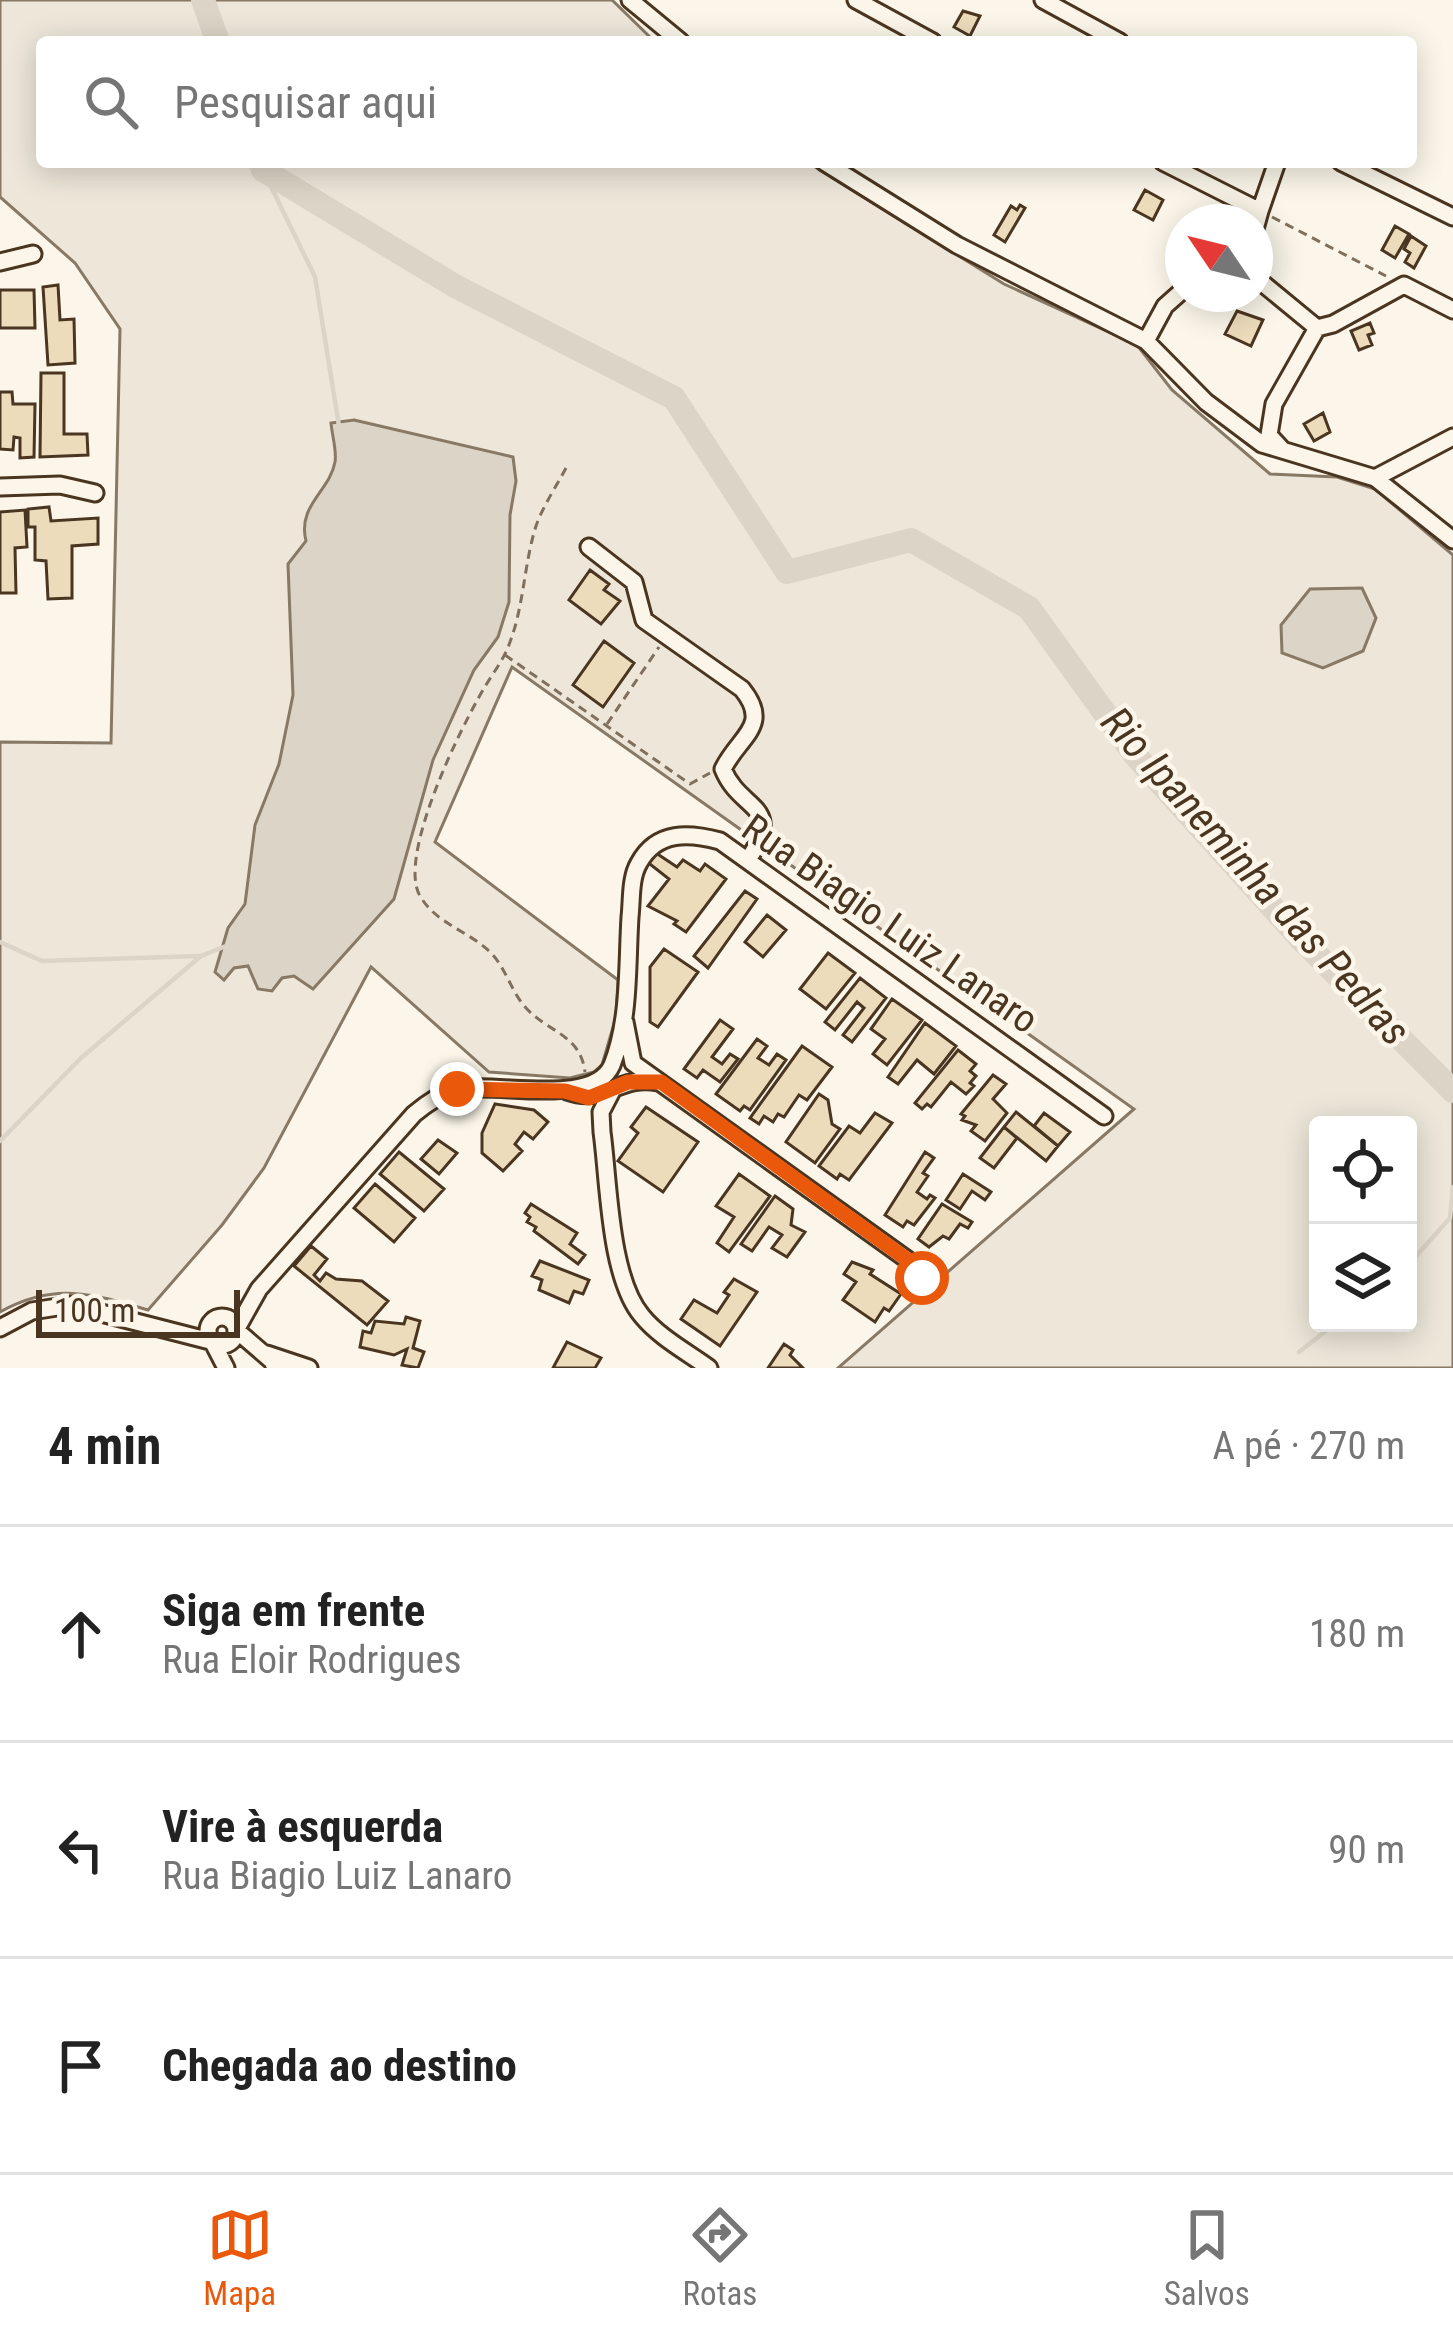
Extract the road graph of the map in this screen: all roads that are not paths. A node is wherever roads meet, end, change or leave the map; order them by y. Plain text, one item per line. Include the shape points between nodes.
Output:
1 (630, 0) edge
2 (856, 0) edge
3 (1043, 0) edge
4 (674, 36) edge
5 (923, 36) edge
6 (1109, 36) edge
7 (834, 168) edge
8 (1175, 168) edge
9 (1275, 168) edge
10 (1354, 168) edge
11 (1246, 204) edge
12 (1262, 204) edge
13 (1453, 217) edge
14 (33, 254) dead end
15 (0, 262) edge
16 (1273, 292) edge
17 (1165, 308) edge
18 (1453, 310) edge
19 (1317, 328) junction
20 (1146, 341) junction
21 (1453, 436) edge
22 (1283, 450) junction
23 (1375, 478) junction
24 (0, 487) edge
25 (95, 493) dead end
26 (1453, 540) edge
27 (589, 547) dead end
28 (748, 860) junction
29 (624, 1013) junction
30 (633, 1063) junction
31 (611, 1067) junction
32 (661, 1082) junction
33 (621, 1085) junction
34 (575, 1091) junction
35 (1104, 1116) dead end
36 (602, 1132) junction
37 (922, 1278) dead end
38 (259, 1289) junction
39 (0, 1328) edge
40 (236, 1330) junction
41 (214, 1332) junction
42 (265, 1354) junction
43 (226, 1368) edge
44 (275, 1368) edge
45 (309, 1368) edge
46 (709, 1368) edge

1 - 4 street
2 - 5 street
3 - 6 street
7 - 20 street via 957,245
8 - 11 street
9 - 12 street
10 - 13 street
14 - 15 street
16 - 19 street
17 - 20 street
18 - 19 street via 1404,285
19 - 22 street via 1274,404 1269,435
20 - 22 street via 1206,402 1262,444
21 - 23 street
22 - 23 street
23 - 26 street
24 - 25 street
27 - 28 street via 626,572 644,620 753,702 752,729 723,769 763,818 762,839
28 - 29 street, Rua Biagio Luiz Lanaro via 694,834 667,838 640,860
28 - 35 street, Rua Biagio Luiz Lanaro
29 - 30 street, Rua Biagio Luiz Lanaro
29 - 31 street, Rua Biagio Luiz Lanaro
30 - 31 street via 622,1058
30 - 32 street
30 - 33 street via 636,1072
31 - 33 street
31 - 34 street
32 - 33 street
32 - 37 street
33 - 34 street via 593,1098
33 - 36 street via 601,1112
34 - 36 street
34 - 38 street via 476,1087 431,1100
36 - 46 street via 631,1300 651,1326
38 - 40 street
38 - 41 street
39 - 41 street via 32,1311 70,1305 165,1330
40 - 41 street via 231,1320
40 - 41 street via 230,1342
40 - 42 street
41 - 43 street
42 - 44 street
42 - 45 street

